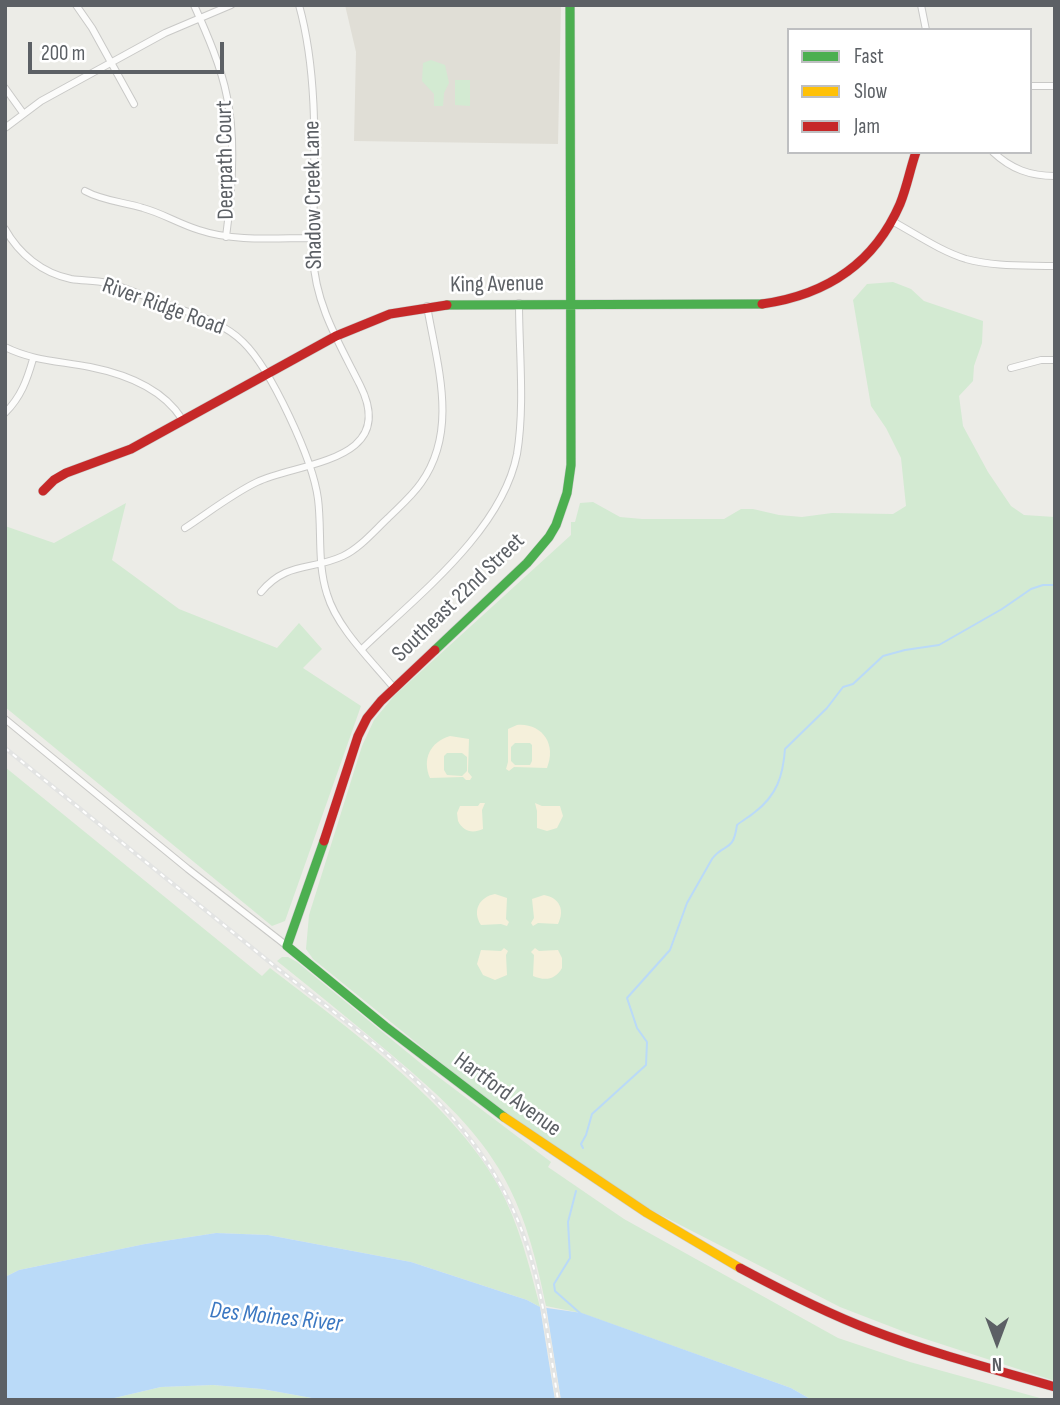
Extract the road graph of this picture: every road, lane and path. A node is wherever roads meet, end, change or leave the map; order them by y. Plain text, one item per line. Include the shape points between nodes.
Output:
1 (76, 5) edge
2 (194, 5) edge
3 (231, 5) edge
4 (299, 5) edge
5 (570, 5) edge
6 (921, 5) edge
7 (200, 17) junction
8 (926, 28) edge
9 (112, 63) junction
10 (1032, 86) edge
11 (1055, 86) edge
12 (5, 88) edge
13 (134, 104) dead end
14 (23, 113) junction
15 (5, 128) edge
16 (915, 154) edge
17 (996, 154) edge
18 (1055, 176) edge
19 (85, 191) dead end
20 (892, 220) junction
21 (5, 229) edge
22 (226, 237) junction
23 (313, 238) junction
24 (1055, 266) edge
25 (519, 303) junction
26 (571, 303) junction
27 (427, 306) junction
28 (335, 336) junction
29 (5, 347) edge
30 (33, 359) junction
31 (1055, 360) edge
32 (1011, 368) dead end
33 (267, 375) junction
34 (5, 413) edge
35 (182, 419) junction
36 (309, 466) junction
37 (43, 491) dead end
38 (185, 528) dead end
39 (321, 562) junction
40 (261, 592) dead end
41 (362, 649) junction
42 (394, 688) junction
43 (5, 719) edge
44 (287, 946) junction
45 (1055, 1387) edge

1 - 9 street
2 - 7 street, Deerpath Court
3 - 7 street
4 - 23 street, Shadow Creek Lane via 312,68
5 - 26 street, Southeast 22nd Street
6 - 8 street
7 - 9 street
7 - 22 street, Deerpath Court via 223,79 230,114
9 - 13 street
9 - 14 street
10 - 11 street
12 - 14 street
14 - 15 street
16 - 20 street, King Avenue
17 - 18 street via 1015,169
19 - 22 street
20 - 24 street via 966,259 995,265
20 - 26 street, King Avenue via 873,250 847,274 790,300 759,304
21 - 33 street, River Ridge Road via 25,256 56,275 110,283 224,327 244,342
22 - 23 street
23 - 28 street, Shadow Creek Lane via 316,286
25 - 26 street, King Avenue
25 - 27 street, King Avenue
25 - 41 street via 520,425 512,472 498,505 463,553
26 - 42 street, Southeast 22nd Street via 571,465 556,525 527,563
27 - 28 street, King Avenue via 381,317
27 - 39 street via 443,403 441,438 432,463 421,483 371,534 343,556
28 - 33 street, King Avenue
28 - 36 street, Shadow Creek Lane via 364,393 368,424 350,450
29 - 30 street
30 - 34 street via 25,386
30 - 35 street via 91,367 124,378 156,391
31 - 32 street
33 - 35 street, King Avenue
33 - 36 street, River Ridge Road
35 - 37 street, King Avenue via 131,449 66,473
36 - 38 street, Shadow Creek Lane via 258,481
36 - 39 street, River Ridge Road via 318,497
39 - 40 street via 293,569
39 - 41 street, River Ridge Road via 334,611
41 - 42 street, River Ridge Road
42 - 44 street, Southeast 22nd Street via 372,710 358,736
43 - 44 street, Hartford Avenue
44 - 45 street, Hartford Avenue via 503,1118 663,1224 841,1318 903,1342

